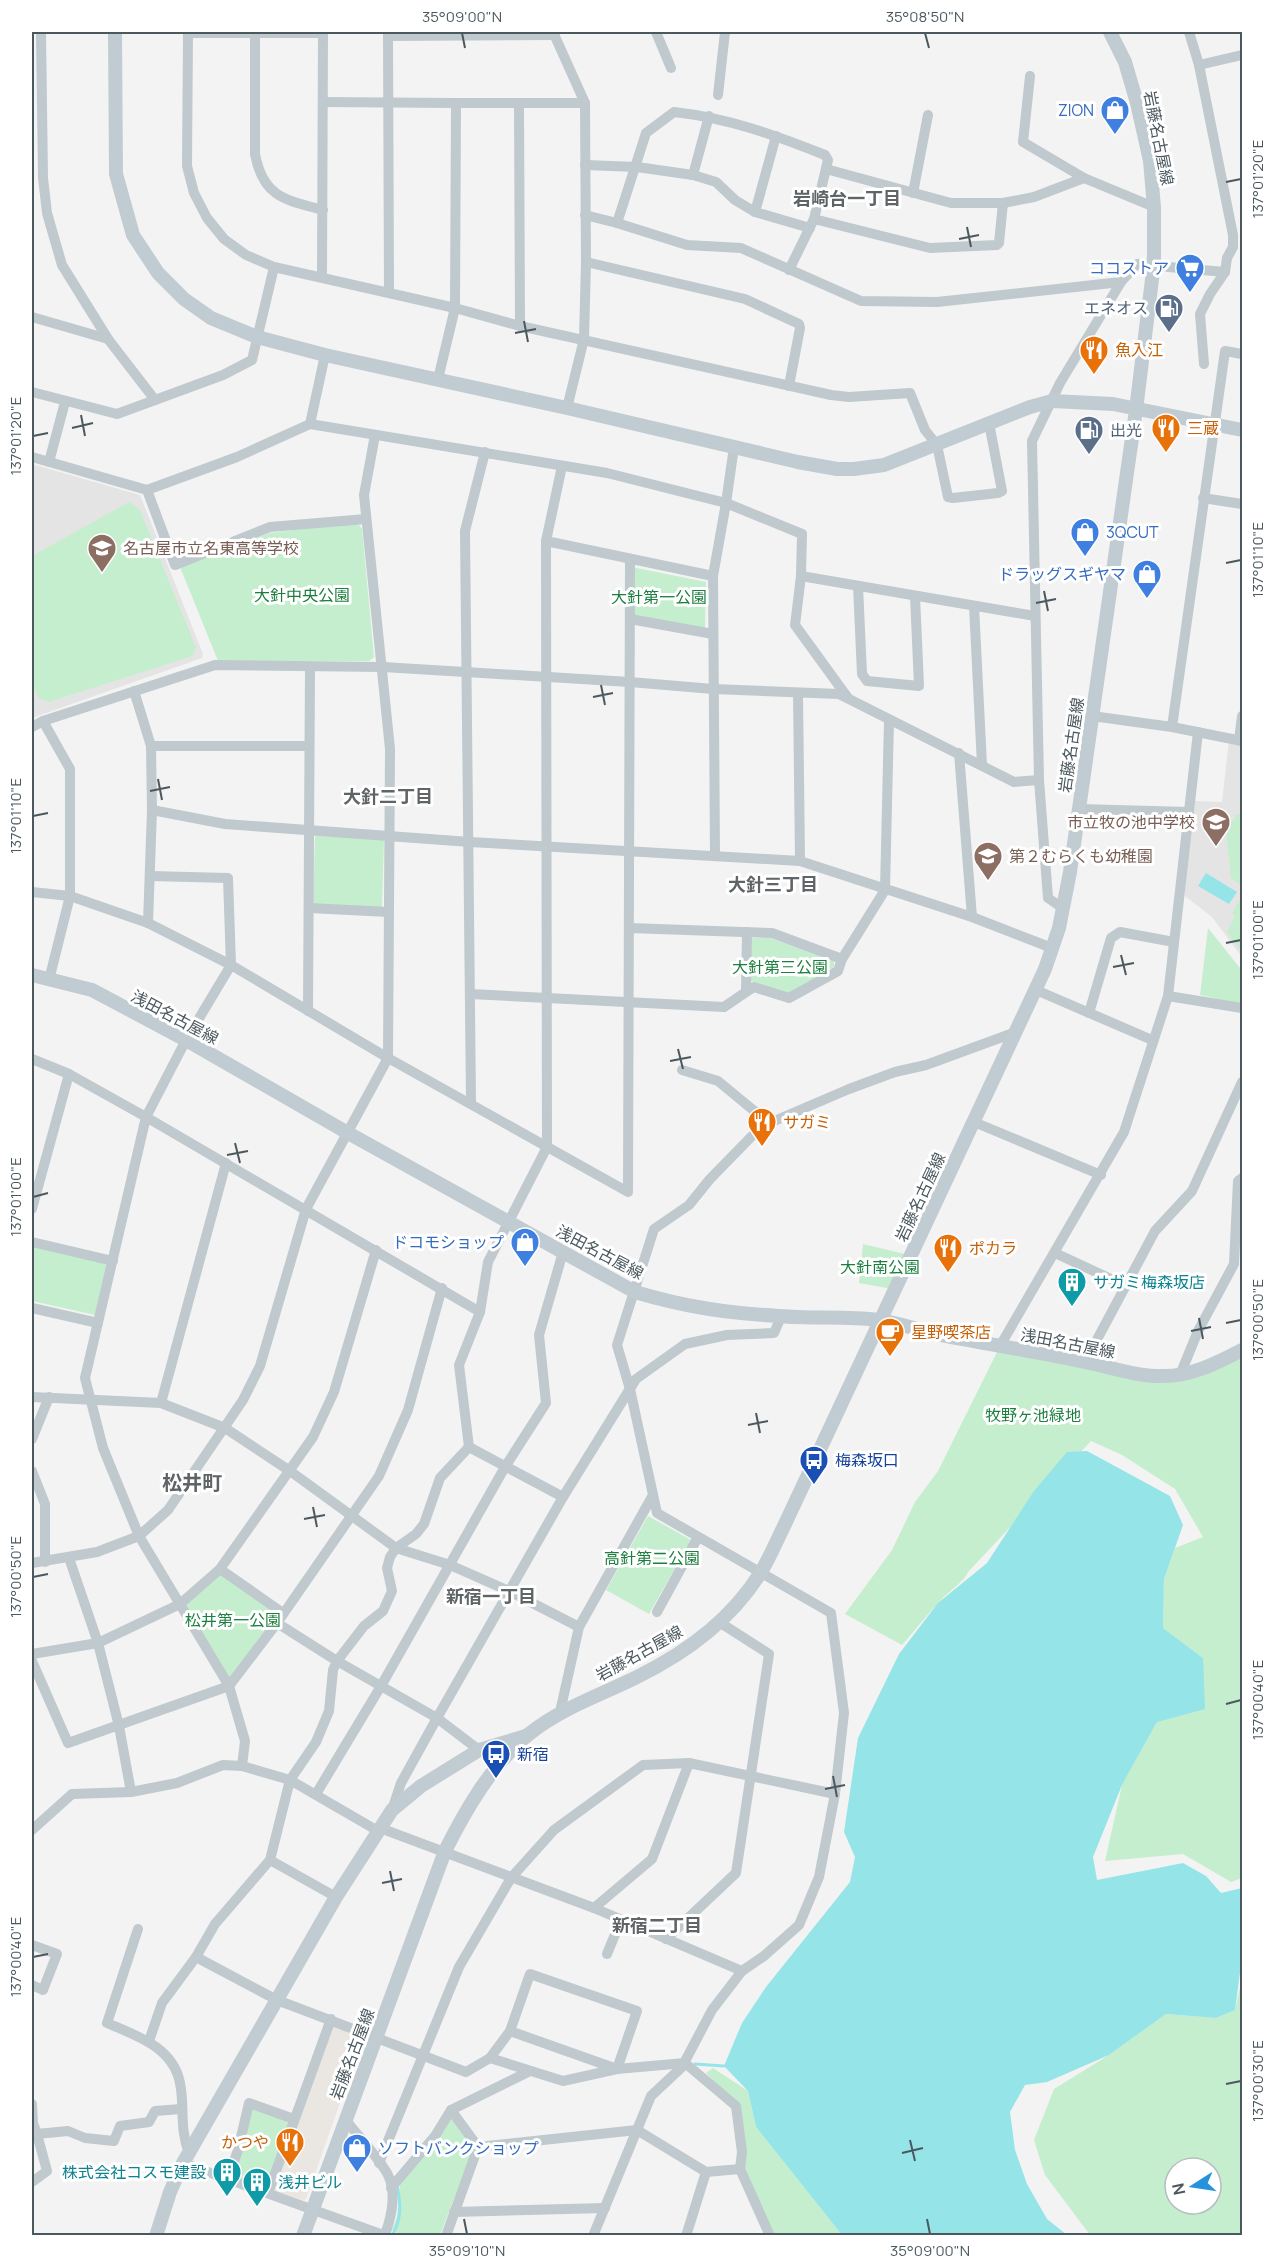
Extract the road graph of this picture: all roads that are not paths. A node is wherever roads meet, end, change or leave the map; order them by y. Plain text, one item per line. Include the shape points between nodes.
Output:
1 (41, 32) edge
2 (115, 32) edge
3 (188, 32) edge
4 (323, 32) edge
5 (656, 32) edge
6 (725, 32) edge
7 (1110, 32) edge
8 (1189, 32) edge
9 (554, 33) edge
10 (255, 34) junction
11 (388, 34) edge
12 (1242, 55) edge
13 (1199, 65) junction
14 (671, 68) dead end
15 (1030, 76) dead end
16 (718, 95) dead end
17 (323, 102) junction
18 (389, 102) junction
19 (456, 103) junction
20 (519, 103) junction
21 (585, 103) junction
22 (709, 116) junction
23 (928, 116) dead end
24 (776, 135) junction
25 (585, 165) junction
26 (637, 167) junction
27 (826, 169) junction
28 (693, 175) junction
29 (1084, 178) junction
30 (913, 193) junction
31 (1003, 203) junction
32 (1154, 207) junction
33 (322, 210) junction
34 (755, 212) junction
35 (585, 215) junction
36 (617, 223) junction
37 (812, 223) junction
38 (1242, 254) edge
39 (1227, 258) junction
40 (586, 262) junction
41 (1154, 263) junction
42 (274, 267) junction
43 (789, 270) junction
44 (1225, 272) junction
45 (322, 277) junction
46 (1121, 282) junction
47 (389, 293) junction
48 (455, 308) junction
49 (32, 317) edge
50 (520, 326) junction
51 (257, 337) junction
52 (108, 339) junction
53 (584, 339) junction
54 (1242, 354) edge
55 (325, 355) junction
56 (1204, 364) dead end
57 (438, 379) junction
58 (789, 386) junction
59 (32, 392) edge
60 (155, 400) junction
61 (1052, 401) junction
62 (65, 402) junction
63 (567, 408) junction
64 (1136, 410) junction
65 (989, 423) junction
66 (310, 424) junction
67 (1213, 425) junction
68 (1242, 430) edge
69 (375, 435) junction
70 (937, 446) junction
71 (734, 447) junction
72 (485, 452) junction
73 (32, 457) edge
74 (49, 462) junction
75 (562, 466) junction
76 (147, 490) junction
77 (1203, 498) junction
78 (726, 503) junction
79 (1242, 504) edge
80 (366, 519) junction
81 (546, 541) junction
82 (630, 559) junction
83 (712, 576) junction
84 (801, 576) junction
85 (858, 586) junction
86 (915, 596) junction
87 (974, 606) junction
88 (1035, 616) junction
89 (630, 619) junction
90 (713, 634) junction
91 (310, 667) junction
92 (383, 668) junction
93 (468, 672) junction
94 (547, 677) junction
95 (630, 682) junction
96 (713, 689) junction
97 (134, 691) junction
98 (798, 693) junction
99 (848, 699) junction
100 (1092, 716) junction
101 (1242, 716) edge
102 (889, 720) junction
103 (43, 721) junction
104 (32, 727) edge
105 (1172, 727) junction
106 (1198, 732) junction
107 (1241, 740) edge
108 (151, 746) junction
109 (309, 746) junction
110 (959, 753) junction
111 (982, 765) junction
112 (1039, 780) junction
113 (1078, 809) junction
114 (152, 810) junction
115 (1189, 812) junction
116 (310, 830) junction
117 (390, 836) junction
118 (470, 842) junction
119 (547, 846) junction
120 (629, 851) junction
121 (715, 856) junction
122 (800, 861) junction
123 (150, 876) junction
124 (885, 890) junction
125 (32, 891) edge
126 (70, 896) junction
127 (309, 908) junction
128 (1064, 909) junction
129 (389, 912) junction
130 (972, 917) junction
131 (148, 923) junction
132 (629, 928) junction
133 (747, 932) junction
134 (1174, 942) junction
135 (1052, 948) junction
136 (842, 959) junction
137 (231, 965) junction
138 (32, 975) edge
139 (49, 980) junction
140 (1036, 990) junction
141 (746, 992) junction
142 (470, 994) junction
143 (1168, 996) junction
144 (547, 997) junction
145 (629, 1002) junction
146 (1242, 1008) edge
147 (308, 1011) junction
148 (1089, 1013) junction
149 (1016, 1032) junction
150 (186, 1040) junction
151 (1152, 1040) junction
152 (388, 1058) junction
153 (32, 1059) edge
154 (682, 1070) dead end
155 (69, 1074) junction
156 (1242, 1082) edge
157 (471, 1103) junction
158 (146, 1117) junction
159 (974, 1122) junction
160 (770, 1124) junction
161 (348, 1133) junction
162 (547, 1147) junction
163 (226, 1163) junction
164 (1101, 1175) junction
165 (1242, 1178) edge
166 (32, 1207) edge
167 (306, 1209) junction
168 (510, 1222) junction
169 (32, 1242) edge
170 (376, 1250) junction
171 (563, 1252) junction
172 (1055, 1253) junction
173 (114, 1261) junction
174 (1126, 1286) junction
175 (442, 1288) junction
176 (635, 1292) junction
177 (32, 1308) edge
178 (480, 1312) junction
179 (781, 1317) junction
180 (881, 1320) junction
181 (99, 1323) junction
182 (1000, 1346) junction
183 (1242, 1350) edge
184 (1085, 1362) junction
185 (1180, 1375) junction
186 (630, 1389) junction
187 (32, 1397) edge
188 (49, 1397) junction
189 (91, 1399) junction
190 (161, 1403) junction
191 (225, 1428) junction
192 (32, 1439) edge
193 (469, 1448) junction
194 (505, 1467) junction
195 (32, 1471) edge
196 (290, 1471) junction
197 (653, 1495) junction
198 (563, 1497) junction
199 (351, 1515) junction
200 (140, 1536) junction
201 (698, 1537) junction
202 (396, 1548) junction
203 (69, 1558) junction
204 (45, 1562) junction
205 (32, 1563) edge
206 (450, 1565) junction
207 (220, 1569) junction
208 (760, 1572) junction
209 (511, 1592) junction
210 (180, 1604) junction
211 (657, 1612) dead end
212 (283, 1613) junction
213 (719, 1622) junction
214 (277, 1623) junction
215 (579, 1627) junction
216 (98, 1643) junction
217 (32, 1653) edge
218 (32, 1661) edge
219 (337, 1661) junction
220 (229, 1686) junction
221 (381, 1686) junction
222 (560, 1712) junction
223 (437, 1718) junction
224 (119, 1726) junction
225 (528, 1735) junction
226 (479, 1750) junction
227 (689, 1763) junction
228 (242, 1766) junction
229 (752, 1775) junction
230 (290, 1780) junction
231 (131, 1792) junction
232 (316, 1794) junction
233 (835, 1794) junction
234 (392, 1810) junction
235 (32, 1830) edge
236 (379, 1830) junction
237 (445, 1851) junction
238 (270, 1860) junction
239 (511, 1878) junction
240 (336, 1897) junction
241 (594, 1908) junction
242 (621, 1920) junction
243 (138, 1929) dead end
244 (666, 1940) junction
245 (32, 1945) edge
246 (607, 1954) dead end
247 (196, 1957) junction
248 (742, 1971) junction
249 (32, 1985) edge
250 (277, 2000) junction
251 (331, 2019) junction
252 (510, 2031) junction
253 (376, 2037) junction
254 (150, 2041) junction
255 (423, 2055) junction
256 (490, 2058) junction
257 (685, 2063) junction
258 (617, 2069) junction
259 (530, 2071) junction
260 (32, 2104) edge
261 (181, 2109) junction
262 (451, 2110) junction
263 (294, 2119) junction
264 (345, 2119) junction
265 (637, 2130) junction
266 (37, 2134) junction
267 (478, 2147) junction
268 (186, 2158) junction
269 (379, 2163) junction
270 (740, 2169) junction
271 (706, 2172) junction
272 (228, 2178) junction
273 (32, 2182) edge
274 (391, 2188) junction
275 (268, 2193) junction
276 (605, 2208) junction
277 (313, 2209) junction
278 (454, 2212) junction
279 (156, 2235) edge
280 (303, 2235) edge
281 (386, 2235) edge
282 (446, 2235) edge
283 (593, 2235) edge
284 (686, 2235) edge
285 (770, 2235) edge

1 - 52 street via 47,213 62,265
2 - 51 main road via 116,174 133,235 158,273 184,299 210,318
3 - 10 street
3 - 42 street via 187,166 194,193 224,239 246,255
4 - 10 street
4 - 17 street
5 - 14 street
6 - 16 street
7 - 32 main road, 岩藤名古屋線 via 1125,62 1137,103 1150,162
8 - 13 street
9 - 11 street
9 - 21 street
10 - 33 street via 258,170 281,197
11 - 18 street
12 - 13 street
13 - 39 street via 1233,235 1233,247
15 - 29 street via 1023,142
17 - 18 street
17 - 33 street
18 - 19 street
18 - 47 street
19 - 20 street
19 - 48 street
20 - 21 street
20 - 50 street
21 - 25 street
22 - 24 street
22 - 26 street via 674,112 646,133
22 - 28 street
23 - 30 street
24 - 27 street via 825,155
24 - 34 street
25 - 26 street
25 - 35 street
26 - 28 street
26 - 36 street
27 - 30 street
27 - 37 street
28 - 34 street via 716,182
29 - 31 street via 1035,197
29 - 32 street
30 - 31 street via 951,202
31 - 37 street via 999,243 986,246 930,248
32 - 41 main road, 岩藤名古屋線
33 - 45 street
34 - 37 street
35 - 36 street
35 - 40 street
36 - 43 street via 687,245 741,248
37 - 43 street
38 - 39 street
39 - 44 street
40 - 53 street
40 - 58 street via 745,299 798,324
41 - 44 street
41 - 46 street via 1137,264
41 - 64 main road, 岩藤名古屋線
42 - 45 street
42 - 51 street
43 - 46 street via 861,301 937,302
44 - 56 street via 1200,314
45 - 47 street
46 - 61 street
47 - 48 street
48 - 50 street
48 - 57 street
49 - 52 street
50 - 53 street
51 - 55 main road
51 - 60 street via 252,360
52 - 60 street
53 - 58 street
53 - 63 street
54 - 67 street via 1225,351
55 - 57 main road
55 - 66 street
57 - 63 main road
58 - 70 street via 849,397 910,393 925,430
59 - 62 street
60 - 62 street via 117,414
61 - 64 main road via 1113,404
61 - 65 main road
61 - 88 street via 1032,441
62 - 74 street
63 - 71 main road
64 - 67 main road
64 - 100 main road, 岩藤名古屋線
65 - 70 main road
65 - 70 street via 1002,490 998,493 948,496
66 - 69 street
66 - 76 street via 237,457
67 - 68 main road
67 - 77 street
69 - 72 street
69 - 80 street via 364,495
70 - 71 main road via 895,462 854,469 798,462
71 - 78 street
72 - 75 street
72 - 93 street via 465,531
73 - 74 street
74 - 76 street
75 - 78 street via 607,473
75 - 81 street
76 - 80 street via 176,565 270,527
77 - 79 street
77 - 105 street
78 - 83 street
78 - 84 street via 802,534
80 - 92 street
81 - 82 street
81 - 94 street
82 - 83 street
82 - 89 street
83 - 90 street
84 - 85 street
84 - 99 street via 795,625
85 - 86 street
85 - 86 street via 862,674 867,681 920,686
86 - 87 street
87 - 88 street
87 - 111 street
88 - 112 street
89 - 90 street
89 - 95 street
90 - 96 street
91 - 92 street
91 - 97 street via 214,666
91 - 109 street
92 - 93 street
92 - 117 street via 390,749
93 - 94 street
93 - 118 street
94 - 95 street
94 - 119 street
95 - 96 street
95 - 120 street
96 - 98 street
96 - 121 street
97 - 103 street
97 - 108 street
98 - 99 street via 839,694
98 - 122 street
99 - 102 street
100 - 105 street
100 - 113 main road, 岩藤名古屋線
101 - 107 street
102 - 110 street
102 - 124 street
103 - 104 street
103 - 126 street via 70,769
105 - 106 street
106 - 107 street
106 - 115 street
108 - 109 street
108 - 114 street
109 - 116 street
110 - 111 street
110 - 130 street
111 - 112 street via 1014,782
112 - 128 street via 1048,898
113 - 115 street
113 - 128 main road, 岩藤名古屋線
114 - 116 street via 225,824
114 - 123 street
115 - 134 street
116 - 117 street
116 - 127 street
117 - 118 street
117 - 129 street
118 - 119 street
118 - 142 street
119 - 120 street
119 - 144 street
120 - 121 street
120 - 132 street
121 - 122 street
122 - 124 street
123 - 131 street
123 - 137 street via 228,878
124 - 130 street
124 - 136 street
125 - 126 street
126 - 131 street
126 - 139 street
127 - 129 street
127 - 147 street
128 - 135 main road, 岩藤名古屋線
129 - 152 street
130 - 135 street
131 - 137 street
132 - 133 street
132 - 145 street
133 - 136 street via 772,933
133 - 141 street
134 - 143 street
134 - 148 street via 1120,932 1111,938
135 - 140 main road, 岩藤名古屋線
136 - 141 street via 838,971 789,998 754,987
137 - 147 street
137 - 150 street
138 - 139 main road, 浅田名古屋線
139 - 150 main road, 浅田名古屋線 via 92,990
140 - 148 street
140 - 149 main road, 岩藤名古屋線
141 - 145 street via 724,1007
142 - 144 street
142 - 157 street
143 - 146 street
143 - 151 street
144 - 145 street
144 - 162 street
145 - 162 street via 628,1192
147 - 152 street
148 - 151 street
149 - 159 main road, 岩藤名古屋線
149 - 160 street via 849,1089
150 - 158 street
150 - 161 main road, 浅田名古屋線
151 - 164 street via 1124,1132
152 - 157 street
152 - 161 street
153 - 155 street
154 - 160 street via 718,1081
155 - 158 street
155 - 166 street
156 - 174 street via 1192,1191 1155,1231
157 - 162 street
158 - 163 street
158 - 173 street
159 - 164 street
159 - 180 main road, 岩藤名古屋線
160 - 176 street via 752,1136 689,1205 654,1229
161 - 167 street
161 - 168 main road, 浅田名古屋線
162 - 168 street
163 - 167 street
163 - 190 street
164 - 172 street
165 - 185 street via 1238,1181 1234,1264 1198,1331
167 - 170 street
167 - 191 street via 260,1366
168 - 171 main road, 浅田名古屋線
168 - 178 street via 488,1262
169 - 173 street
170 - 175 street
170 - 196 street via 334,1392 313,1437
171 - 176 main road, 浅田名古屋線
171 - 194 street via 538,1335 546,1403
172 - 174 street
172 - 182 street
173 - 181 street
174 - 184 street
175 - 178 street
175 - 199 street via 408,1410 379,1476
176 - 179 main road, 浅田名古屋線 via 713,1311
176 - 186 street via 616,1345
177 - 181 street
178 - 193 street via 459,1365
179 - 180 main road, 浅田名古屋線
179 - 186 street via 774,1333 727,1335 685,1344 636,1379
180 - 182 main road, 浅田名古屋線
180 - 208 main road, 岩藤名古屋線
181 - 189 street via 85,1378
182 - 184 main road, 浅田名古屋線
183 - 185 main road, 浅田名古屋線 via 1208,1367
184 - 185 main road, 浅田名古屋線 via 1153,1375
186 - 197 street
186 - 198 street
187 - 188 street
188 - 189 street
188 - 192 street
189 - 190 street
189 - 200 street via 103,1448
190 - 191 street
191 - 196 street
191 - 200 street via 168,1509
193 - 194 street
193 - 202 street via 440,1478 424,1524
194 - 198 street
194 - 206 street
195 - 204 street via 45,1504
196 - 199 street
196 - 207 street
197 - 201 street via 657,1513
197 - 215 street
198 - 209 street
199 - 202 street
199 - 212 street
200 - 203 street
200 - 210 street
201 - 208 street
201 - 211 street
202 - 206 street
202 - 219 street via 387,1568 392,1591 383,1611 364,1626
203 - 204 street
203 - 216 street
204 - 205 street
206 - 209 street
206 - 221 street
207 - 210 street
207 - 212 street
208 - 213 main road, 岩藤名古屋線
208 - 233 street via 831,1613 844,1713
209 - 215 street
209 - 223 street
210 - 216 street
210 - 220 street
212 - 214 street
213 - 222 main road, 岩藤名古屋線 via 674,1657
213 - 229 street via 769,1654
214 - 219 street
214 - 220 street
215 - 222 street
216 - 217 street
216 - 224 street
218 - 224 street via 68,1743
219 - 221 street
219 - 230 street via 329,1711 316,1742
220 - 224 street
220 - 228 street via 245,1741
221 - 223 street
221 - 232 street
222 - 225 main road, 岩藤名古屋線
223 - 226 street
223 - 234 street via 401,1783
224 - 231 street
225 - 226 main road
225 - 237 main road, 岩藤名古屋線 via 481,1788
226 - 234 main road via 421,1786
227 - 229 street
227 - 239 street via 643,1765 554,1830
227 - 241 street via 652,1859
228 - 230 street
228 - 231 street via 223,1765 177,1783
229 - 233 street
229 - 244 street via 736,1873
230 - 232 street
230 - 238 street
231 - 235 street via 72,1794
232 - 236 street
233 - 248 street via 819,1877 799,1925
234 - 236 main road
236 - 237 street
236 - 240 main road
237 - 239 street
237 - 253 main road, 岩藤名古屋線
238 - 240 street
238 - 247 street via 215,1924
239 - 241 street
239 - 255 street via 459,1967
240 - 250 main road
241 - 242 street
242 - 244 street
242 - 246 street
243 - 254 street via 107,2023
244 - 248 street
245 - 249 street via 57,1954 43,1990
247 - 250 street
247 - 254 street via 162,2003
248 - 257 street via 712,2010
250 - 251 street
250 - 268 main road
251 - 253 street
251 - 263 street
252 - 256 street
252 - 258 street
252 - 258 street via 530,1974 637,2011
253 - 255 street
253 - 264 main road, 岩藤名古屋線
254 - 261 street via 170,2061 180,2083
255 - 256 street via 466,2072
255 - 269 street
256 - 259 street
257 - 258 street
257 - 265 street via 651,2096
257 - 270 street via 736,2106 742,2152
258 - 259 street via 563,2081
259 - 262 street
260 - 266 street
261 - 266 street via 155,2111 149,2122 120,2126 114,2141 85,2138 68,2131
261 - 268 street
262 - 267 street
262 - 274 street via 435,2136
263 - 272 street via 249,2103
263 - 275 street
264 - 269 street
264 - 277 main road, 岩藤名古屋線
265 - 267 street
265 - 271 street
265 - 276 street
266 - 273 street via 47,2171
267 - 278 street
268 - 272 street
268 - 279 main road
269 - 274 street via 389,2176
270 - 271 street
270 - 285 street
271 - 284 street
272 - 275 street
274 - 281 street
275 - 277 street
276 - 278 street
276 - 283 street
277 - 280 main road, 岩藤名古屋線
277 - 281 street
278 - 282 street

